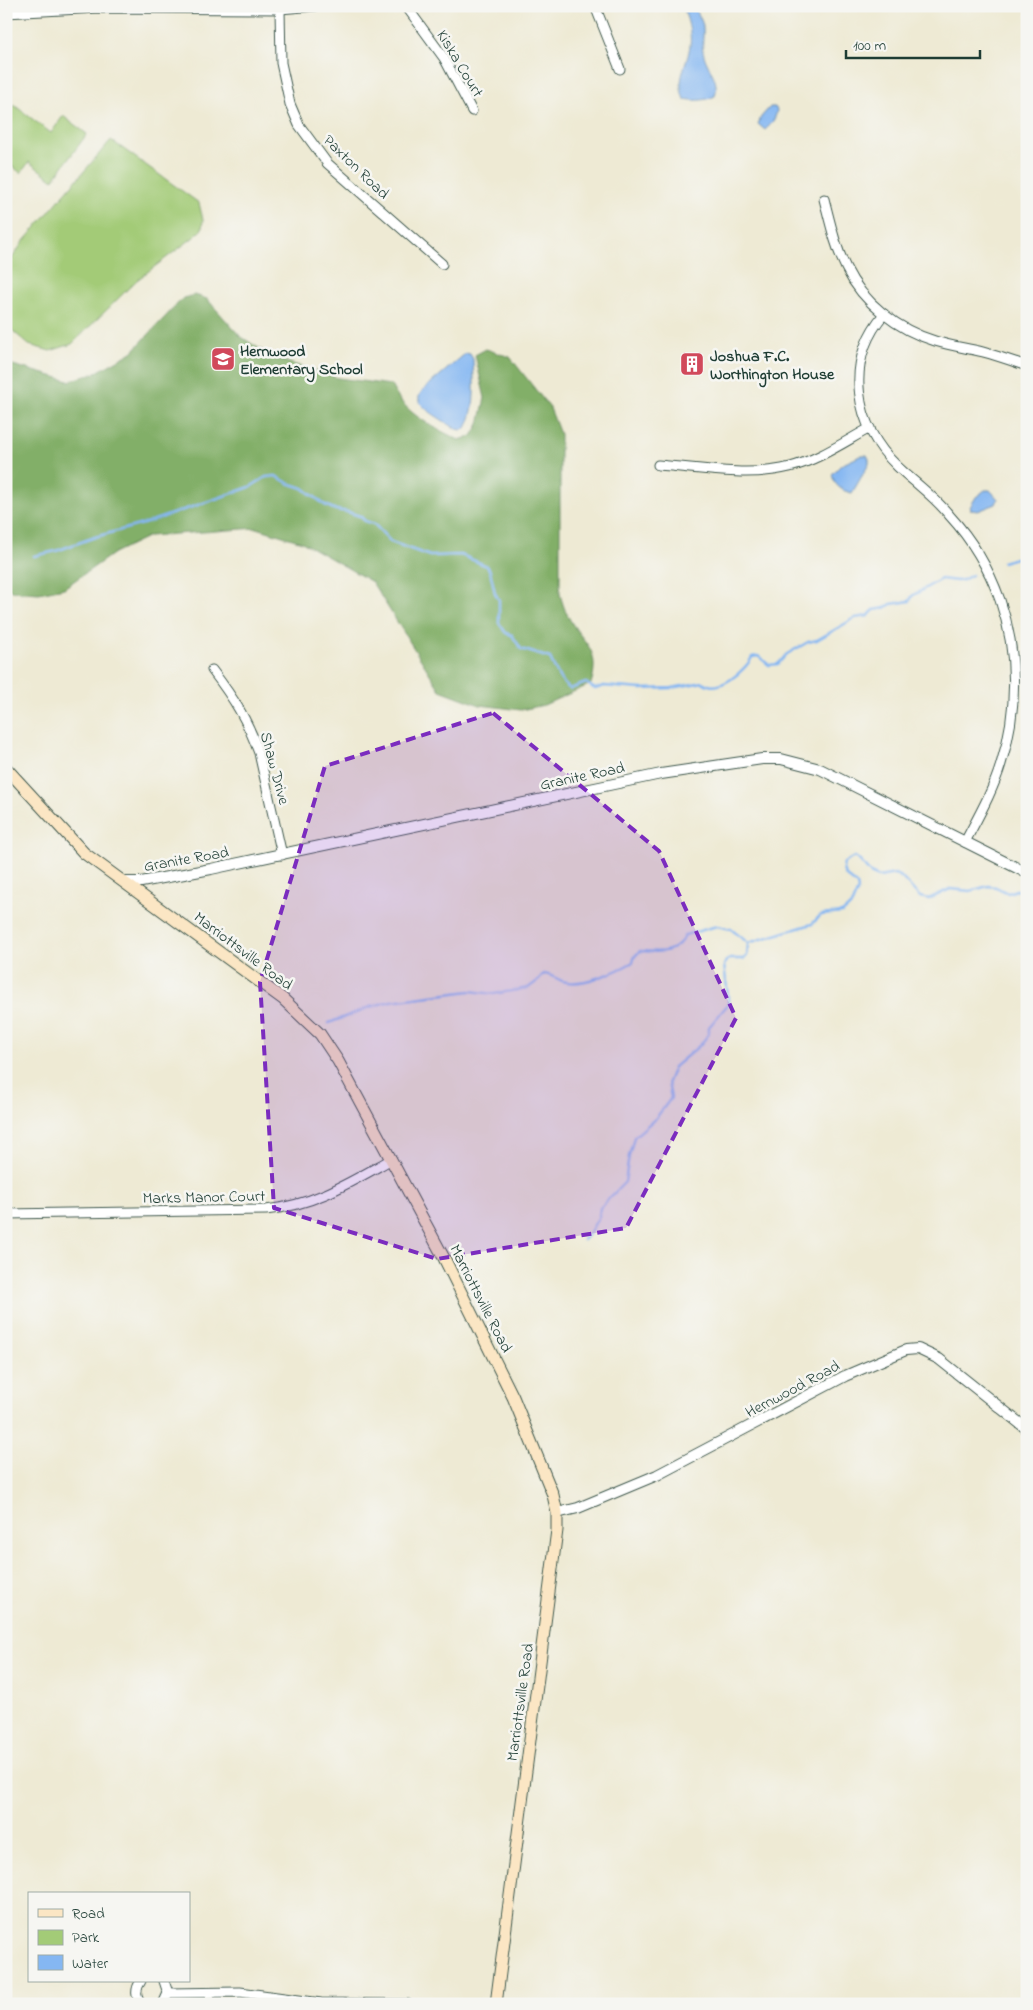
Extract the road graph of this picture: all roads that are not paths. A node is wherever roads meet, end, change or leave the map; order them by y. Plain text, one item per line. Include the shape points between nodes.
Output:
1 (315, 6) edge
2 (406, 6) edge
3 (595, 6) edge
4 (99, 7) edge
5 (280, 9) junction
6 (6, 13) edge
7 (620, 69) dead end
8 (472, 111) dead end
9 (824, 199) dead end
10 (442, 264) dead end
11 (884, 314) junction
12 (1027, 366) edge
13 (870, 428) junction
14 (658, 465) dead end
15 (212, 670) dead end
16 (6, 768) edge
17 (965, 842) junction
18 (282, 855) junction
19 (1027, 873) edge
20 (124, 882) junction
21 (390, 1160) junction
22 (6, 1214) edge
23 (1027, 1429) edge
24 (557, 1513) junction
25 (141, 1982) edge
26 (164, 1982) edge
27 (168, 1992) junction
28 (142, 2004) edge
29 (163, 2004) edge
30 (408, 2004) edge
31 (496, 2004) edge

1 - 5 street
2 - 8 street, Kiska Court via 444,58
3 - 7 street
4 - 5 street
4 - 6 street
5 - 10 street, Paxton Road via 281,63 290,104 299,126 327,163
9 - 11 street via 846,269 856,286
11 - 12 street via 900,326 935,341
11 - 13 street via 868,336 860,364 860,398
13 - 14 street via 816,457 782,469 743,472
13 - 17 street via 897,466 934,499 967,537 992,581 1008,629 1014,688 1008,739 1002,764
15 - 18 street, Shaw Drive via 240,708 254,738
16 - 20 main road, Marriottsville Road via 84,853
17 - 18 street, Granite Road via 820,769 781,759 762,759 652,776
17 - 19 street, Granite Road
18 - 20 street, Granite Road via 141,882
20 - 21 main road, Marriottsville Road via 283,999 311,1025 338,1061
21 - 22 street, Marks Manor Court via 330,1193 288,1208
21 - 24 main road, Marriottsville Road via 444,1258 513,1397 549,1483
23 - 24 street, Hernwood Road via 939,1359 918,1349 906,1350 847,1375 657,1475 584,1506
24 - 31 main road, Marriottsville Road via 551,1582
25 - 28 street via 136,1992
26 - 27 street
27 - 29 street
27 - 30 street via 246,1992 321,2003

